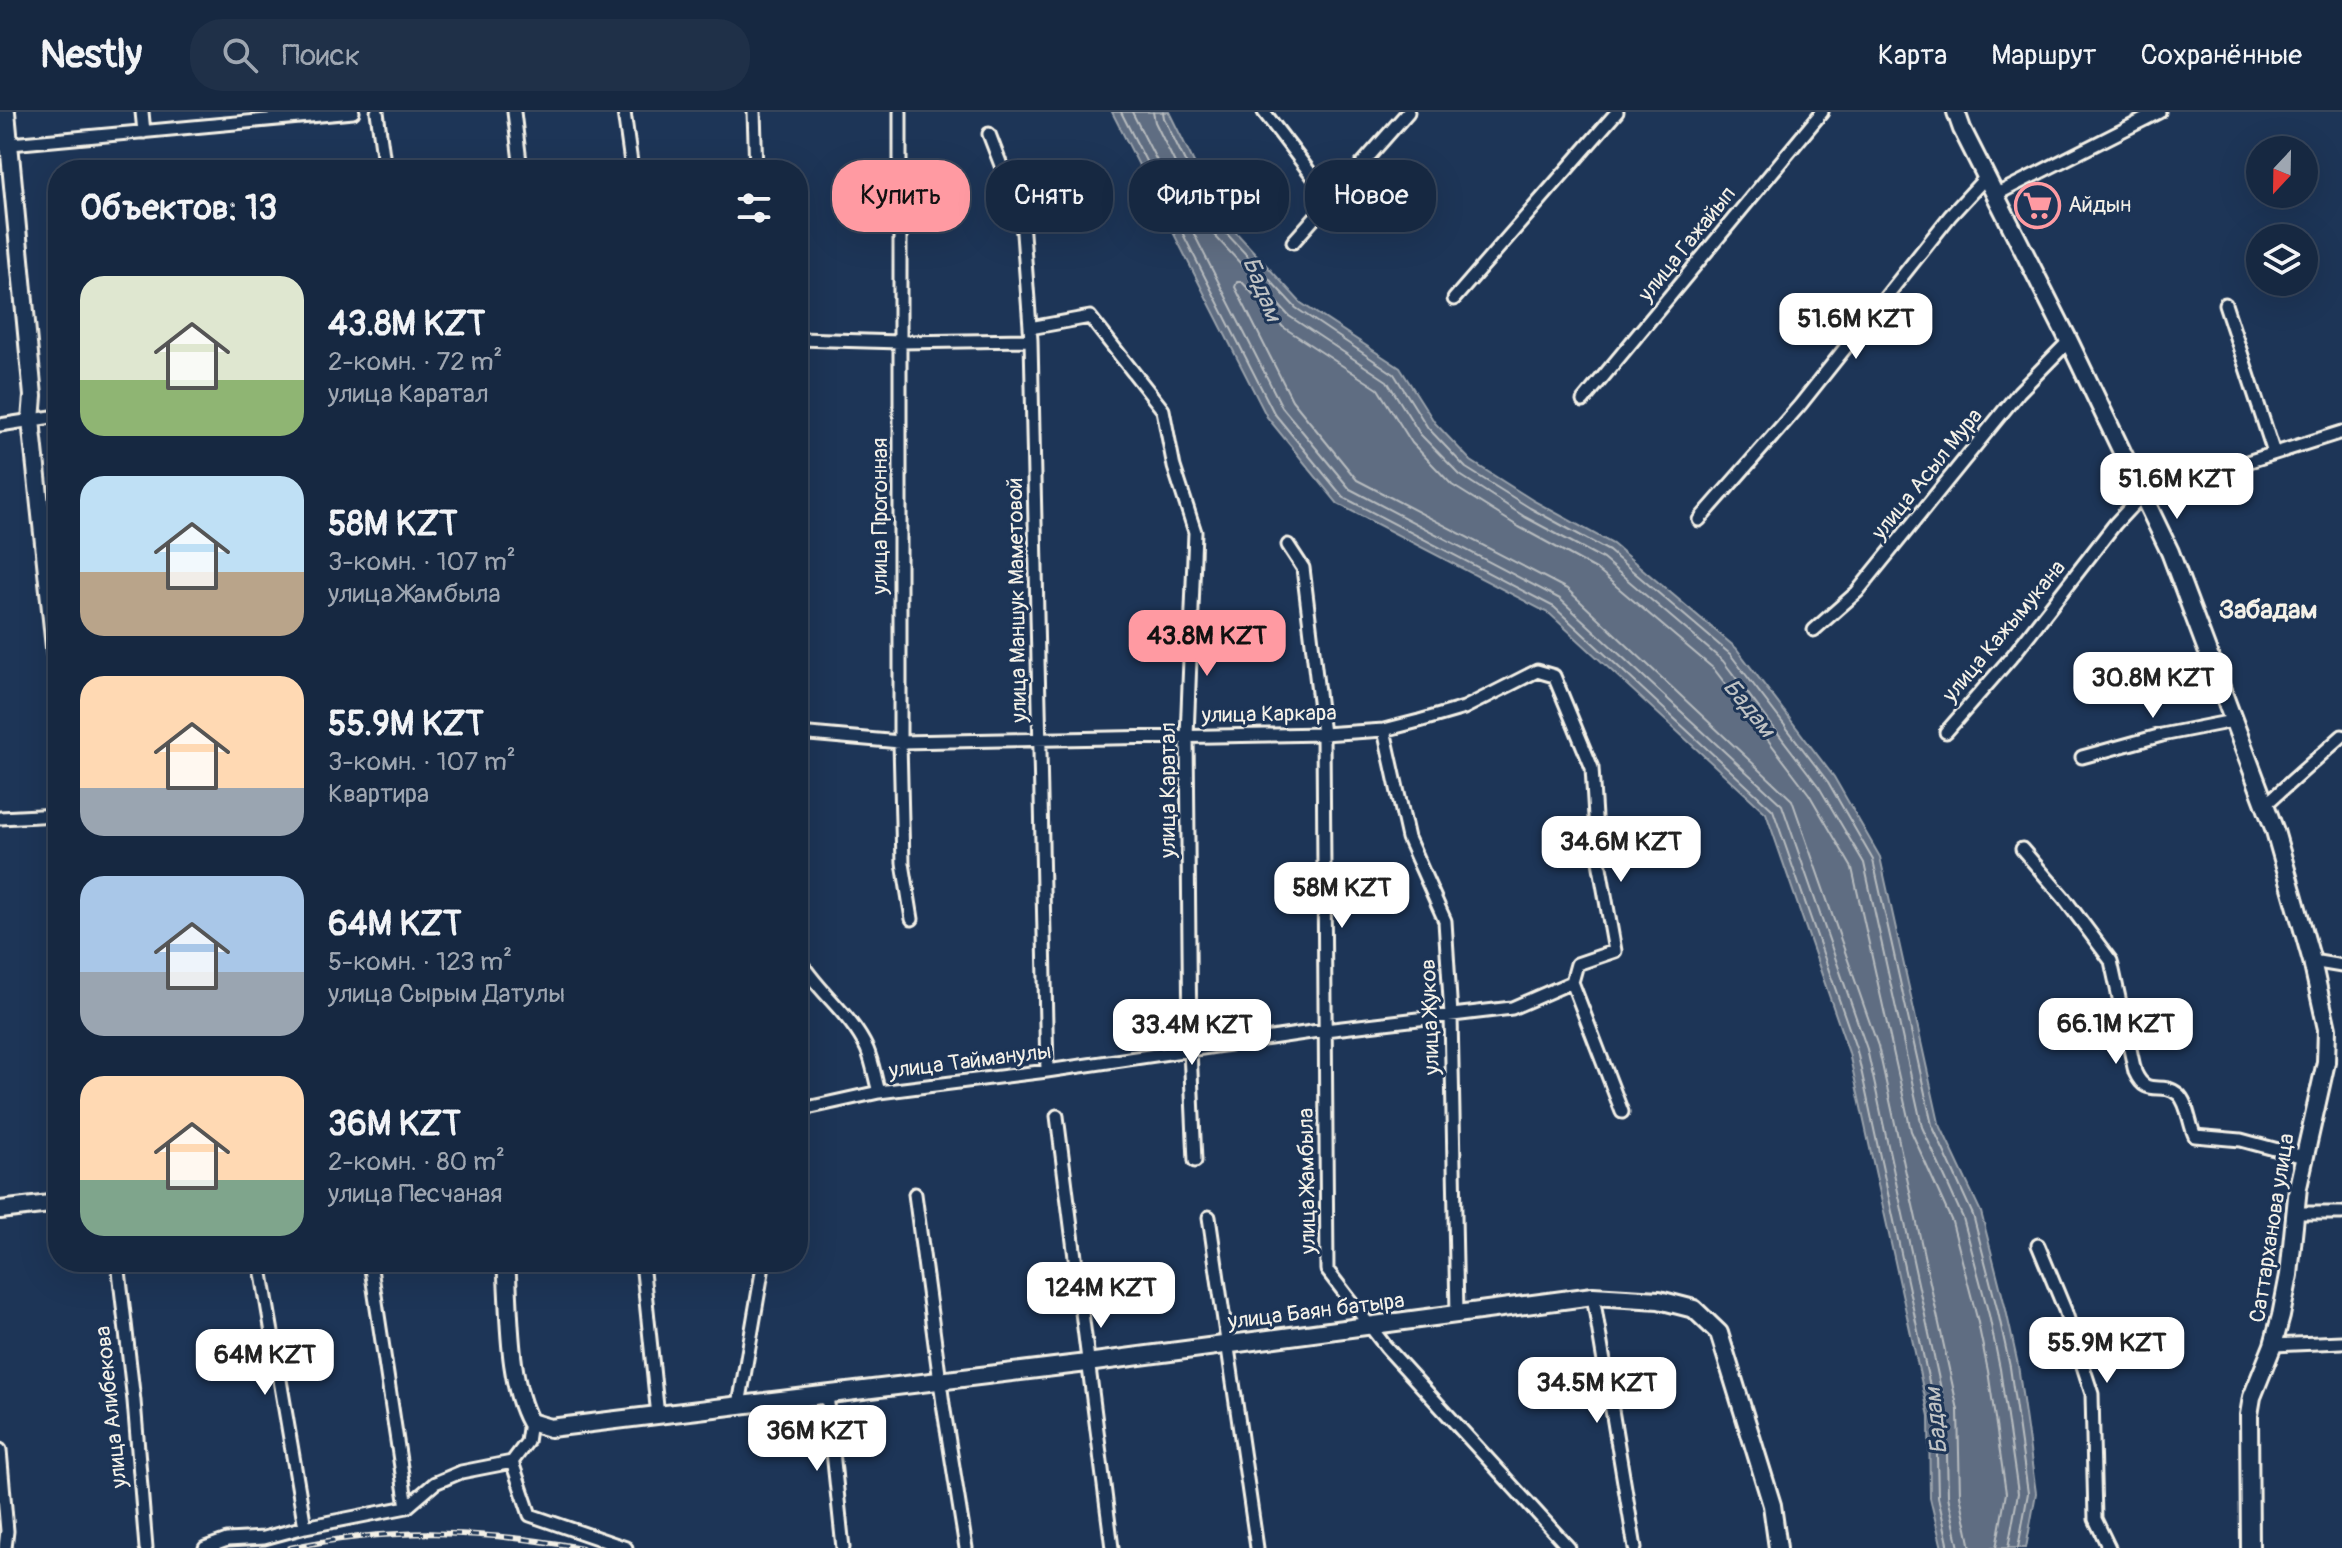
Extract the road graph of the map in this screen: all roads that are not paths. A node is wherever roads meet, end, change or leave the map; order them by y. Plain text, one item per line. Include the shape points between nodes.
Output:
1 (6, 112) edge
2 (142, 112) edge
3 (353, 112) edge
4 (377, 112) edge
5 (514, 112) edge
6 (624, 112) edge
7 (754, 112) edge
8 (900, 112) edge
9 (1264, 112) edge
10 (1408, 112) edge
11 (1617, 112) edge
12 (1822, 112) edge
13 (1956, 112) edge
14 (2159, 112) edge
15 (254, 117) edge
16 (144, 132) junction
17 (989, 134) dead end
18 (4, 145) edge
19 (384, 160) edge
20 (520, 160) edge
21 (631, 160) edge
22 (756, 160) edge
23 (1365, 160) edge
24 (1305, 166) edge
25 (1986, 177) junction
26 (1995, 195) junction
27 (1305, 228) edge
28 (1293, 242) dead end
29 (1454, 299) dead end
30 (2225, 304) dead end
31 (1030, 334) junction
32 (808, 339) edge
33 (2069, 341) junction
34 (900, 342) junction
35 (1583, 401) dead end
36 (48, 417) edge
37 (31, 420) junction
38 (0, 425) edge
39 (2342, 432) edge
40 (2274, 453) junction
41 (2142, 495) junction
42 (1699, 520) dead end
43 (1288, 545) dead end
44 (48, 581) edge
45 (1814, 630) dead end
46 (2233, 721) junction
47 (1384, 730) junction
48 (1946, 732) dead end
49 (808, 734) edge
50 (1323, 734) junction
51 (1187, 736) junction
52 (2342, 736) edge
53 (1040, 739) junction
54 (900, 742) junction
55 (2082, 757) dead end
56 (2265, 805) junction
57 (48, 816) edge
58 (0, 818) edge
59 (2022, 849) dead end
60 (912, 919) dead end
61 (2312, 961) junction
62 (2342, 966) edge
63 (808, 974) edge
64 (1572, 982) junction
65 (1451, 1015) junction
66 (1325, 1030) junction
67 (1190, 1050) junction
68 (1047, 1071) junction
69 (879, 1092) junction
70 (808, 1108) edge
71 (1622, 1112) dead end
72 (1057, 1116) dead end
73 (2304, 1157) junction
74 (1195, 1161) dead end
75 (915, 1194) dead end
76 (48, 1204) edge
77 (0, 1210) edge
78 (2294, 1213) junction
79 (2342, 1213) edge
80 (1209, 1217) dead end
81 (2038, 1245) dead end
82 (119, 1272) edge
83 (262, 1272) edge
84 (372, 1272) edge
85 (507, 1272) edge
86 (643, 1272) edge
87 (762, 1272) edge
88 (1593, 1296) junction
89 (1457, 1314) junction
90 (1371, 1327) junction
91 (2342, 1342) edge
92 (1228, 1344) junction
93 (2273, 1345) junction
94 (1087, 1363) junction
95 (940, 1380) junction
96 (827, 1394) junction
97 (739, 1405) junction
98 (658, 1416) junction
99 (530, 1422) junction
100 (0, 1450) edge
101 (512, 1462) junction
102 (407, 1507) junction
103 (305, 1527) junction
104 (1568, 1547) edge
105 (5, 1548) edge
106 (146, 1548) edge
107 (205, 1548) edge
108 (626, 1548) edge
109 (843, 1548) edge
110 (966, 1548) edge
111 (1112, 1548) edge
112 (1257, 1548) edge
113 (1552, 1548) edge
114 (1635, 1548) edge
115 (1778, 1548) edge
116 (2109, 1548) edge
117 (2250, 1548) edge

1 - 18 street
2 - 16 street
3 - 15 street
4 - 19 street
5 - 20 street
6 - 21 street
7 - 22 street
8 - 34 street, улица Прогонная
9 - 24 street
10 - 23 street
11 - 29 street
12 - 35 street, улица Гажайып
13 - 25 street, Саттарханова улица
14 - 26 street
15 - 16 street
16 - 18 street
17 - 31 street, улица Маншук Маметовой via 1022,220
18 - 37 street via 33,396
25 - 26 street, Саттарханова улица
25 - 42 street
26 - 33 street, Саттарханова улица
27 - 28 street
30 - 40 street
31 - 34 street
31 - 51 street, улица Каратал via 1090,317 1163,410 1195,532
31 - 53 street, улица Маншук Маметовой
32 - 34 street
33 - 41 street, Саттарханова улица
33 - 45 street, улица Асыл Мура via 2019,392 1857,592
34 - 54 street, улица Прогонная
36 - 37 street
37 - 38 street
37 - 44 street
39 - 40 street, улица Кажымукана
40 - 41 street, улица Кажымукана
41 - 46 street, Саттарханова улица via 2170,552
41 - 48 street, улица Кажымукана
43 - 50 street, улица Жамбыла via 1303,568
46 - 55 street
46 - 56 street, Саттарханова улица
47 - 50 street, улица Каркара
47 - 64 street, улица Каркара via 1464,708 1537,671 1554,676 1592,768 1597,850 1615,951 1577,964
47 - 65 street, улица Жуков via 1408,838 1445,921
49 - 54 street, улица Каркара
50 - 51 street, улица Каркара
50 - 66 street, улица Жамбыла
51 - 53 street, улица Каркара
51 - 67 street, улица Каратал
52 - 56 street
53 - 54 street, улица Каркара
53 - 68 street, улица Маншук Маметовой
54 - 60 street, улица Прогонная via 903,863
56 - 61 street, Саттарханова улица
57 - 58 street
59 - 73 street via 2111,961 2140,1083 2176,1092 2195,1136 2241,1140
61 - 62 street
61 - 73 street, Саттарханова улица via 2327,1046
63 - 69 street via 867,1049
64 - 65 street, улица Тайманулы via 1512,1008
64 - 71 street
65 - 66 street, улица Тайманулы
65 - 89 street, улица Жуков
66 - 67 street, улица Тайманулы
66 - 90 street, улица Жамбыла via 1327,1270
67 - 68 street, улица Тайманулы
67 - 74 street, улица Каратал
68 - 69 street, улица Тайманулы
69 - 70 street, улица Тайманулы
72 - 94 street
73 - 78 street, Саттарханова улица
75 - 95 street
76 - 77 street
78 - 79 street
78 - 93 street, Саттарханова улица via 2289,1275
80 - 92 street
81 - 116 street via 2092,1394 2095,1519
82 - 106 street, улица Алибекова
83 - 103 street
84 - 102 street
85 - 99 street via 516,1384
86 - 98 street
87 - 97 street
88 - 89 street, улица Баян батыра
88 - 114 street
88 - 115 street, улица Баян батыра via 1681,1305 1694,1309 1719,1333 1772,1505
89 - 90 street, улица Баян батыра
90 - 92 street, улица Баян батыра
90 - 104 street, улица Жамбыла
91 - 93 street
92 - 94 street, улица Баян батыра
92 - 112 street
93 - 117 street, Саттарханова улица via 2249,1415
94 - 95 street, улица Баян батыра
94 - 111 street
95 - 96 street, улица Баян батыра
95 - 110 street
96 - 97 street, улица Баян батыра
96 - 109 street
97 - 98 street, улица Баян батыра
98 - 99 street, улица Баян батыра via 550,1428
99 - 101 street via 527,1442
100 - 105 street
101 - 102 street via 435,1483
101 - 108 street via 530,1515
102 - 103 street
103 - 107 street
104 - 113 street

